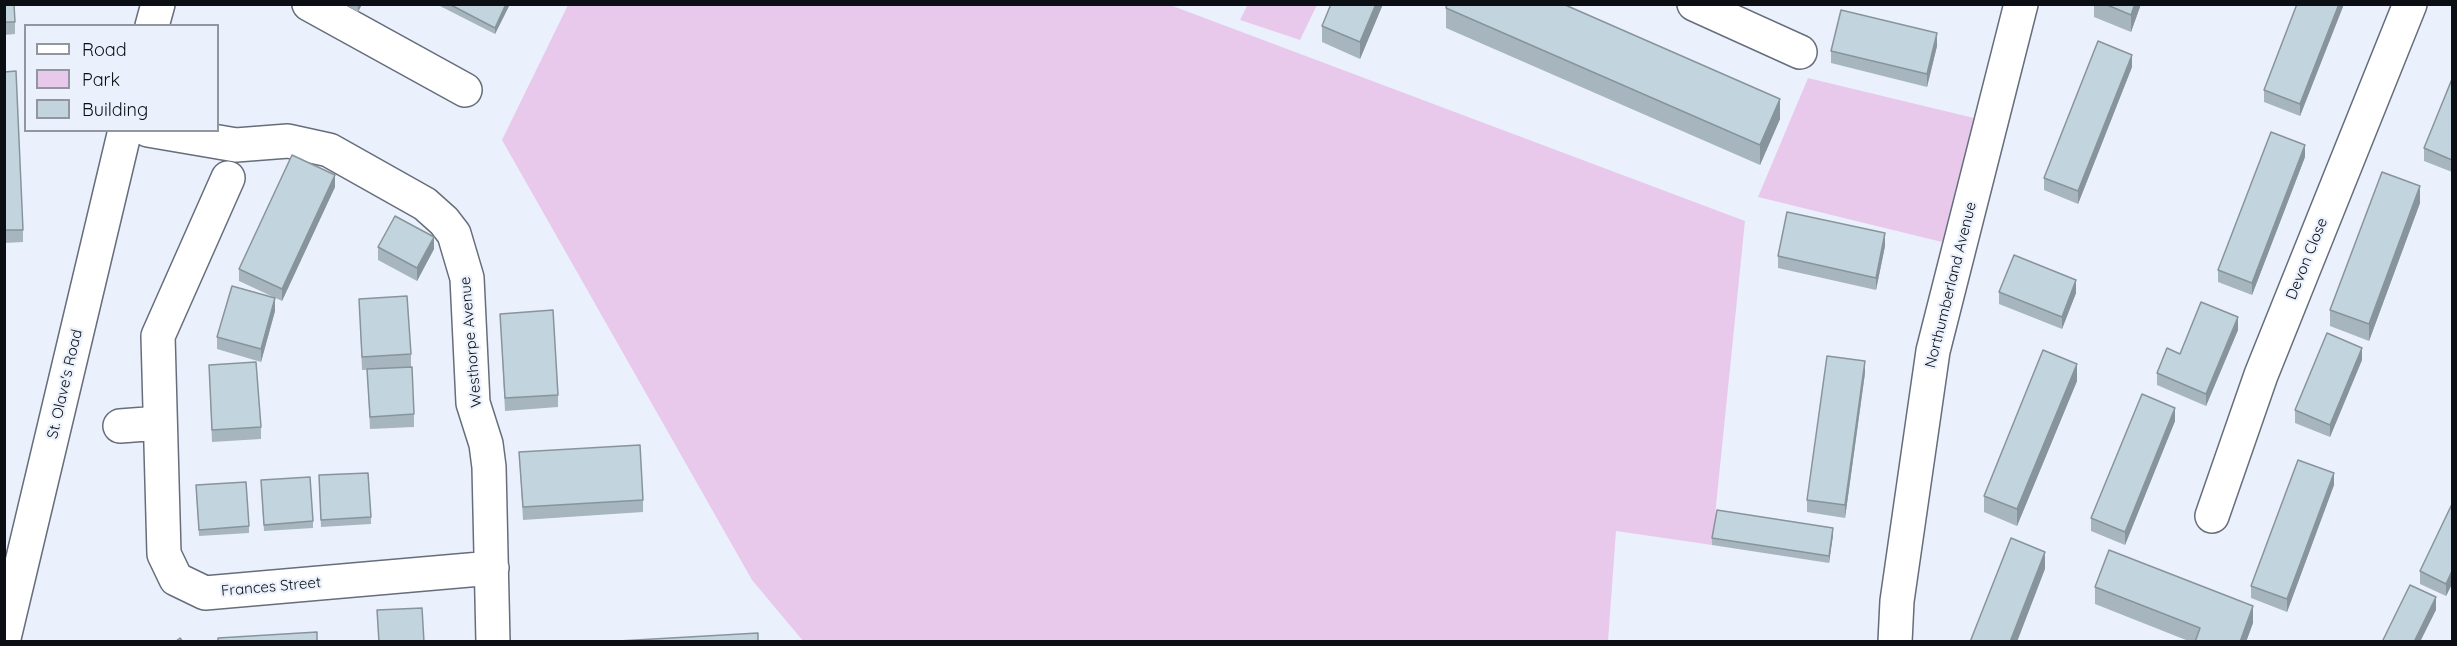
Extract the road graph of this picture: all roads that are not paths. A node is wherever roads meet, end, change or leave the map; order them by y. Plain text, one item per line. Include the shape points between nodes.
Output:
1 (158, 4) edge
2 (309, 4) edge
3 (1694, 4) edge
4 (2021, 4) edge
5 (2410, 4) edge
6 (153, 24) edge
7 (1800, 52) dead end
8 (465, 90) dead end
9 (125, 132) edge
10 (160, 132) edge
11 (228, 178) dead end
12 (160, 423) junction
13 (120, 426) dead end
14 (2212, 516) dead end
15 (492, 568) junction
16 (4, 638) edge
17 (493, 642) edge
18 (1895, 642) edge

1 - 6 street
2 - 8 street
3 - 7 street
4 - 18 street, Northumberland Avenue via 1933,351 1897,601
5 - 14 street, Devon Close via 2261,375
9 - 16 street, St. Olave's Road
10 - 15 street, Westhorpe Avenue via 236,145 288,141 329,150 425,204 454,234 467,278 474,404 489,467
11 - 12 street, Frances Street via 158,336
12 - 13 street
12 - 15 street, Frances Street via 164,554 176,579 205,593
15 - 17 street, Westhorpe Avenue

